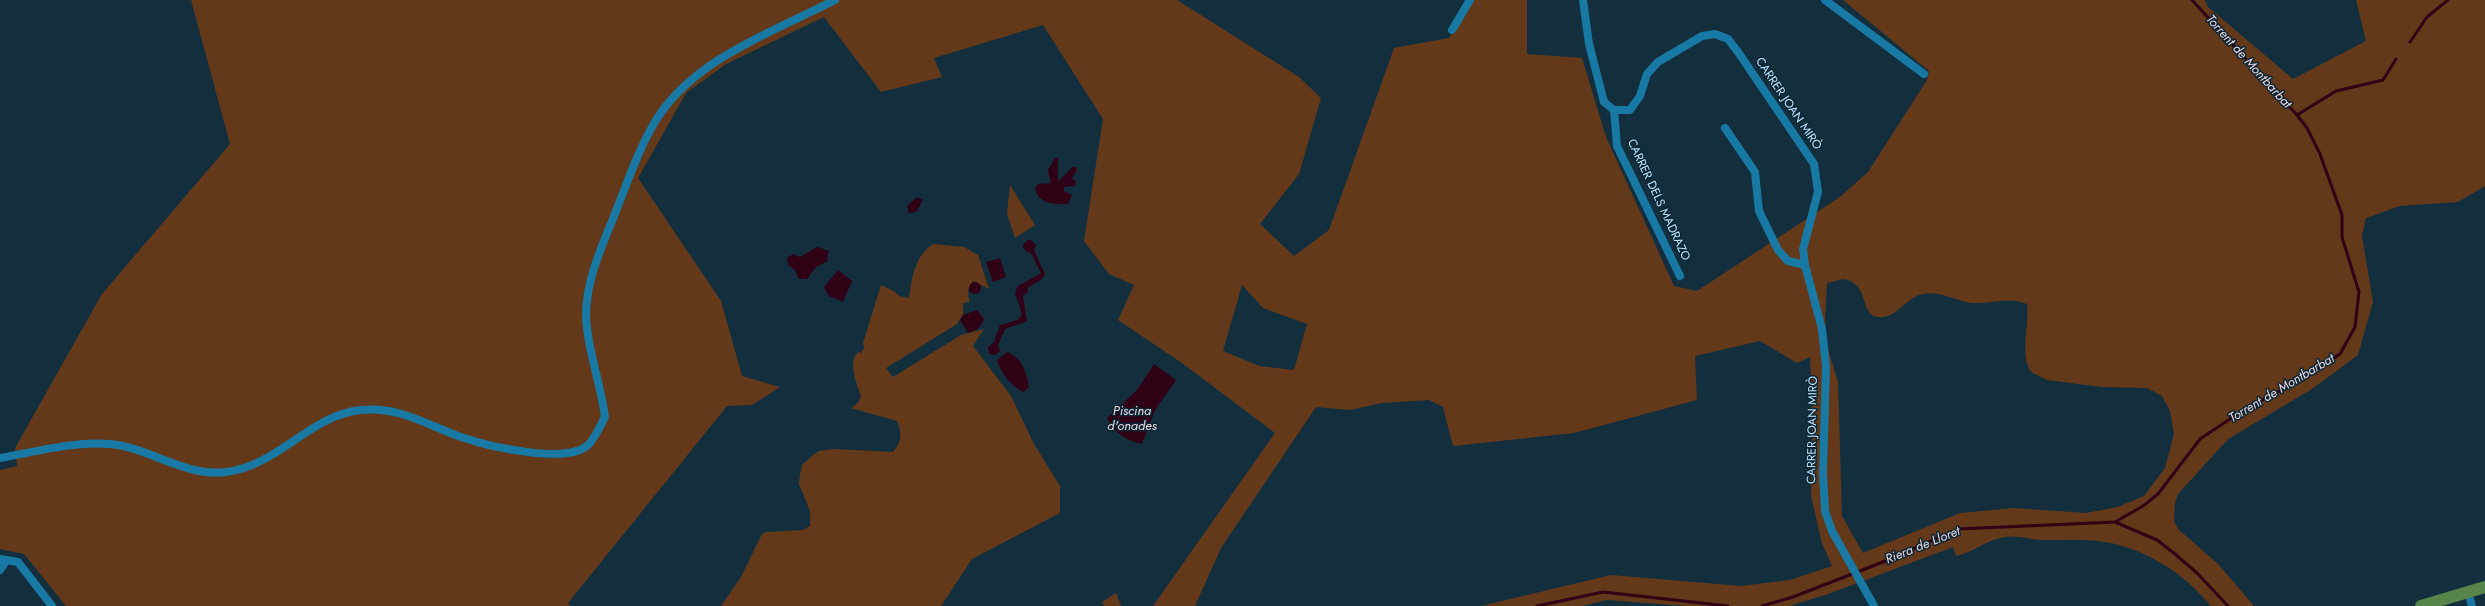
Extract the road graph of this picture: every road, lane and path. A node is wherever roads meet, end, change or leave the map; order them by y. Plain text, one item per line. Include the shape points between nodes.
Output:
1 (835, 0) edge
2 (1470, 0) edge
3 (1583, 0) edge
4 (1825, 0) edge
5 (1452, 30) dead end
6 (1924, 74) dead end
7 (1614, 110) junction
8 (1725, 128) dead end
9 (1804, 265) junction
10 (1680, 276) dead end
11 (0, 458) edge
12 (3, 560) edge
13 (0, 570) edge
14 (2485, 587) edge
15 (2468, 592) junction
16 (52, 606) edge
17 (1874, 606) edge
18 (2422, 606) edge
19 (2472, 606) edge

1 - 11 street via 714,62 672,98 656,120 630,174 590,285 586,313 605,417 587,445 572,453 508,449 460,436 415,416 392,411 361,410 330,417 252,466 227,472 205,473 180,467 134,449 111,444 87,444
2 - 5 street
3 - 7 street via 1589,44 1604,102
4 - 6 street
7 - 9 street, CARRER JOAN MIRÒ via 1630,110 1640,96 1647,74 1658,62 1702,36 1715,34 1728,39 1814,164 1818,192 1803,249
7 - 10 street, CARRER DELS MADRAZO via 1617,146
8 - 9 street via 1755,172 1759,211 1778,250 1788,261
9 - 17 street, CARRER JOAN MIRÒ via 1822,329 1826,367 1823,473 1825,511 1832,531
12 - 13 street
12 - 16 street via 18,562
14 - 15 main road
15 - 18 main road
15 - 19 street

